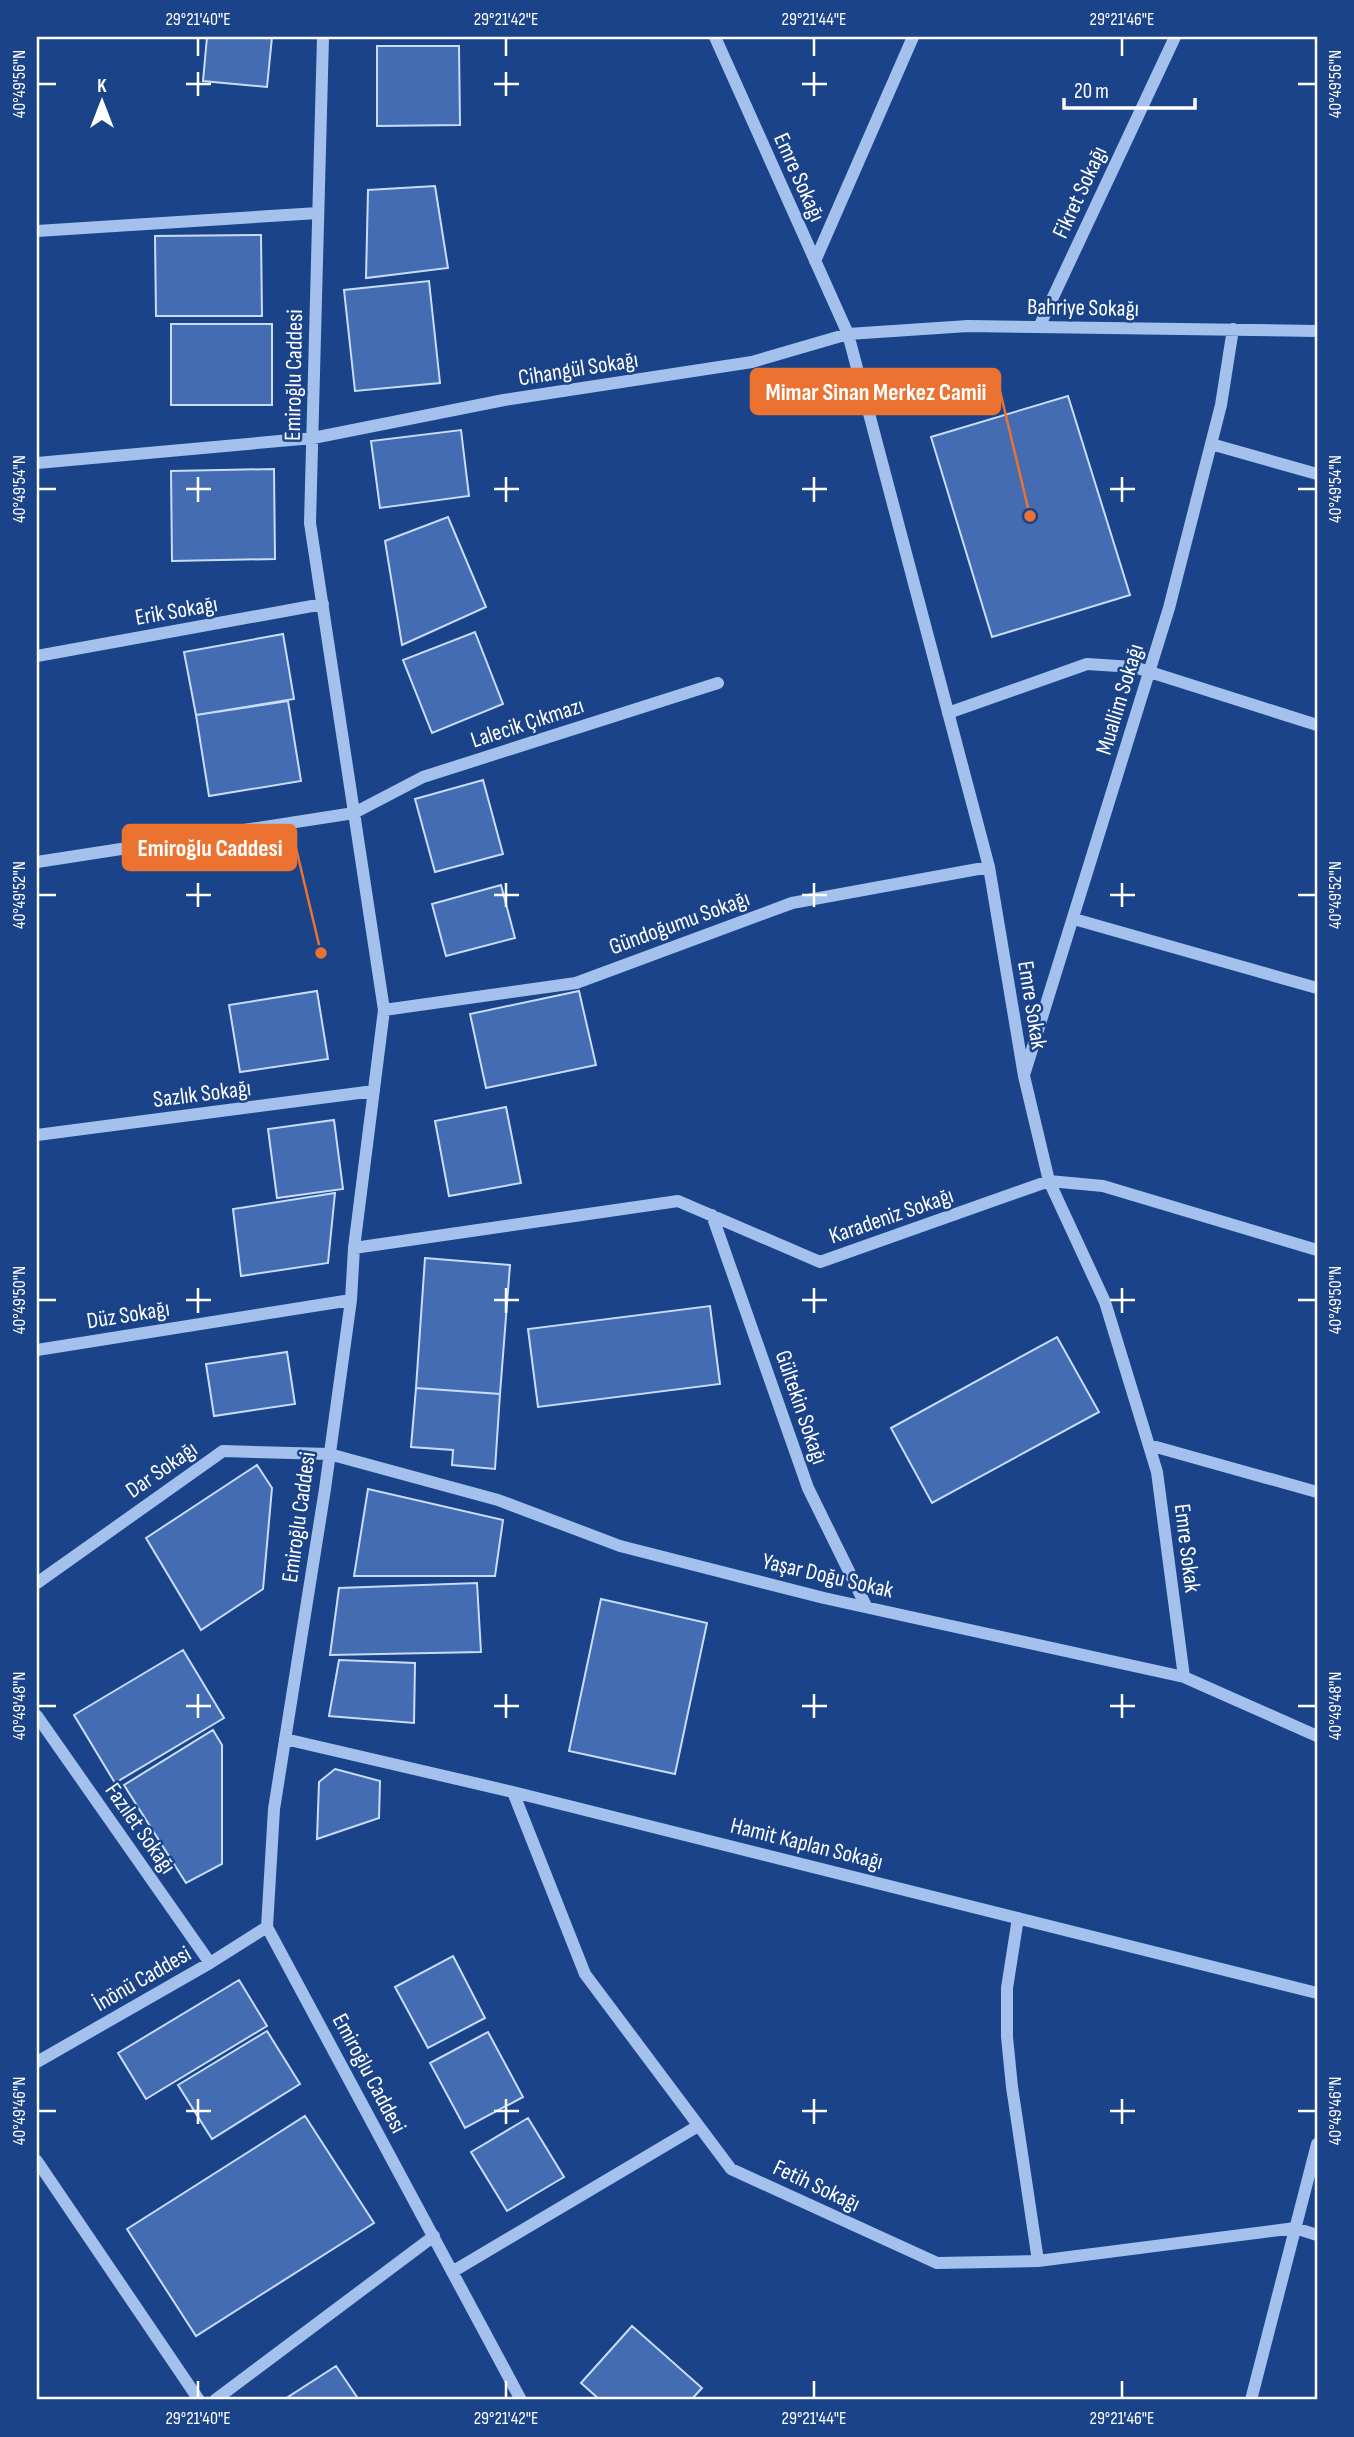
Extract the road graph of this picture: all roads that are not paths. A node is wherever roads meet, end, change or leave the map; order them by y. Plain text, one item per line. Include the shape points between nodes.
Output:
1 (323, 37) edge
2 (715, 37) edge
3 (913, 37) edge
4 (1175, 37) edge
5 (318, 213) junction
6 (37, 231) edge
7 (815, 261) junction
8 (1039, 327) junction
9 (1233, 329) junction
10 (1317, 331) edge
11 (848, 334) junction
12 (313, 438) junction
13 (1211, 444) junction
14 (37, 463) edge
15 (1317, 474) edge
16 (323, 604) junction
17 (37, 656) edge
18 (1149, 672) junction
19 (718, 683) dead end
20 (948, 713) junction
21 (1317, 725) edge
22 (354, 813) junction
23 (37, 862) edge
24 (989, 867) junction
25 (1074, 919) junction
26 (1317, 988) edge
27 (384, 1010) junction
28 (1024, 1076) junction
29 (373, 1091) junction
30 (37, 1135) edge
31 (1049, 1181) junction
32 (712, 1215) junction
33 (354, 1248) junction
34 (1317, 1250) edge
35 (351, 1300) junction
36 (37, 1350) edge
37 (1149, 1445) junction
38 (329, 1454) junction
39 (1317, 1492) edge
40 (37, 1583) edge
41 (866, 1606) junction
42 (1184, 1677) junction
43 (37, 1716) edge
44 (1317, 1736) edge
45 (285, 1740) junction
46 (513, 1792) junction
47 (1018, 1917) junction
48 (267, 1927) junction
49 (210, 1963) junction
50 (1317, 1993) edge
51 (37, 2062) edge
52 (698, 2126) junction
53 (1317, 2144) edge
54 (37, 2161) edge
55 (1296, 2228) junction
56 (1317, 2235) edge
57 (434, 2236) junction
58 (1038, 2261) junction
59 (452, 2272) junction
60 (199, 2400) edge
61 (215, 2400) edge
62 (521, 2400) edge
63 (1251, 2400) edge

1 - 5 street, Emiroğlu Caddesi
2 - 7 street, Emre Sokağı
3 - 7 street
4 - 8 street, Fikret Sokağı
5 - 6 street
5 - 12 street, Emiroğlu Caddesi
7 - 11 street, Emre Sokağı
8 - 9 street, Bahriye Sokağı
8 - 11 street, Bahriye Sokağı via 968,326
9 - 10 street, Bahriye Sokağı
9 - 13 street, Muallim Sokağı
11 - 12 street, Cihangül Sokağı via 752,362 504,400
11 - 20 street, Emre Sokak
12 - 14 street, Cihangül Sokağı
12 - 16 street, Emiroğlu Caddesi via 310,523
13 - 15 street
13 - 18 street, Muallim Sokağı
16 - 17 street, Erik Sokağı
16 - 22 street, Emiroğlu Caddesi
18 - 20 street via 1118,664 1087,664
18 - 21 street
18 - 25 street, Muallim Sokağı
19 - 22 street, Lalecik Çıkmazı via 424,778
20 - 24 street, Emre Sokak
22 - 23 street, Lalecik Çıkmazı
22 - 27 street, Emiroğlu Caddesi
24 - 27 street, Gündoğumu Sokağı via 792,903 576,983
24 - 28 street, Emre Sokak
25 - 26 street
25 - 28 street, Muallim Sokağı
27 - 29 street, Emiroğlu Caddesi
28 - 31 street, Emre Sokak
29 - 30 street, Sazlık Sokağı
29 - 33 street, Emiroğlu Caddesi
31 - 32 street, Karadeniz Sokağı via 820,1262
31 - 34 street, Karadeniz Sokağı via 1102,1186
31 - 37 street, Emre Sokak via 1105,1301
32 - 33 street, Karadeniz Sokağı via 678,1201
32 - 41 street, Gültekin Sokağı via 808,1488
33 - 35 street, Emiroğlu Caddesi
35 - 36 street, Düz Sokağı
35 - 38 street, Emiroğlu Caddesi
37 - 39 street
37 - 42 street, Emre Sokak via 1157,1472
38 - 40 street, Dar Sokağı via 223,1451
38 - 41 street, Yaşar Doğu Sokak via 498,1500 620,1546
38 - 45 street, Emiroğlu Caddesi
41 - 42 street, Yaşar Doğu Sokak
42 - 44 street, Yaşar Doğu Sokak
43 - 49 street, Fazılet Sokağı
45 - 46 street, Hamit Kaplan Sokağı
45 - 48 street, Emiroğlu Caddesi via 274,1809
46 - 47 street, Hamit Kaplan Sokağı
46 - 52 street, Fetih Sokağı via 585,1974
47 - 50 street, Hamit Kaplan Sokağı
47 - 58 street via 1007,1988 1007,2037
48 - 49 street, İnönü Caddesi
48 - 57 street, Emiroğlu Caddesi
49 - 51 street, İnönü Caddesi
52 - 58 street, Fetih Sokağı via 731,2169 937,2263
52 - 59 street
53 - 55 street
54 - 60 street
55 - 56 street, Fetih Sokağı
55 - 58 street, Fetih Sokağı
55 - 63 street
57 - 59 street, Emiroğlu Caddesi
57 - 61 street
59 - 62 street, Emiroğlu Caddesi

